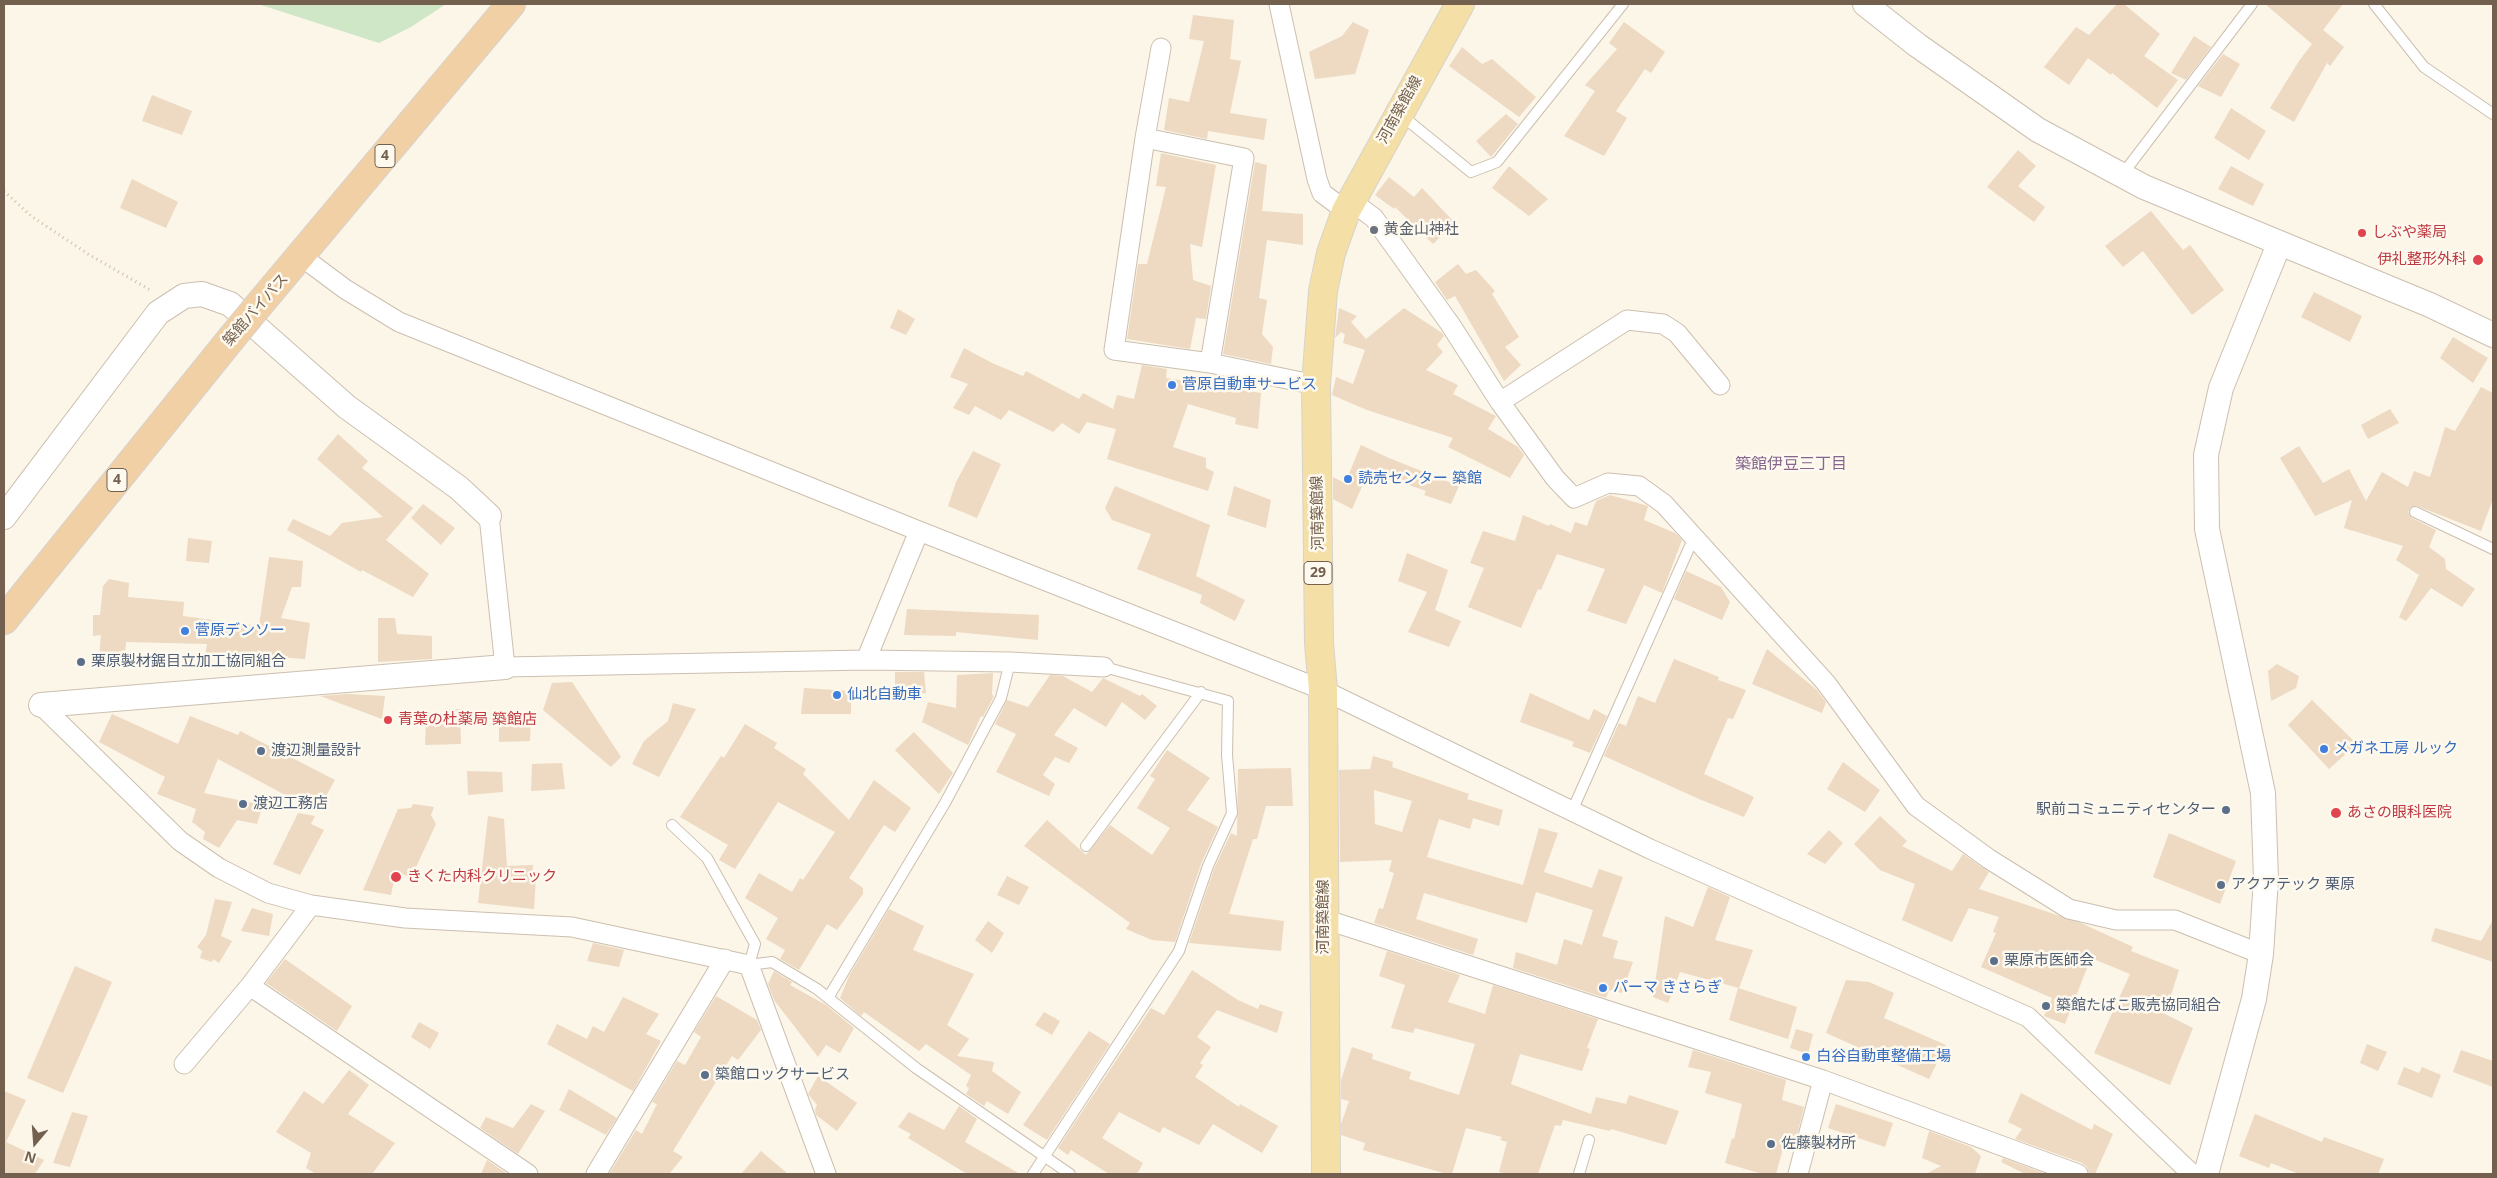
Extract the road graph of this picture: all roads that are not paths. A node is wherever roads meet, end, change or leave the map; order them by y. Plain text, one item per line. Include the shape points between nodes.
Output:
1 (512, 4) edge
2 (1279, 4) edge
3 (1460, 4) edge
4 (1622, 4) edge
5 (1866, 4) edge
6 (2252, 4) edge
7 (2374, 4) edge
8 (1161, 48) dead end
9 (1398, 113) junction
10 (2493, 114) edge
11 (1145, 138) junction
12 (2122, 175) junction
13 (1348, 206) junction
14 (2279, 244) junction
15 (302, 256) junction
16 (2493, 334) edge
17 (1210, 363) junction
18 (1720, 385) dead end
19 (1316, 386) junction
20 (1500, 402) junction
21 (7, 506) edge
22 (2415, 512) dead end
23 (489, 516) joint
24 (919, 532) junction
25 (1694, 537) junction
26 (2493, 549) edge
27 (4, 620) edge
28 (866, 660) junction
29 (1010, 662) junction
30 (505, 667) junction
31 (1104, 667) joint
32 (1323, 690) junction
33 (1201, 692) junction
34 (41, 705) joint
35 (1572, 811) junction
36 (672, 825) dead end
37 (1086, 846) dead end
38 (311, 905) junction
39 (1324, 919) junction
40 (2261, 954) junction
41 (725, 959) junction
42 (748, 965) junction
43 (250, 986) junction
44 (828, 998) junction
45 (184, 1064) dead end
46 (1823, 1080) junction
47 (1589, 1140) dead end
48 (1043, 1158) junction
49 (822, 1171) edge
50 (528, 1174) edge
51 (596, 1174) edge
52 (1033, 1174) edge
53 (1070, 1174) edge
54 (1326, 1174) edge
55 (1579, 1174) edge
56 (1798, 1174) edge
57 (2078, 1174) edge
58 (2192, 1174) edge
59 (2206, 1174) edge

1 - 15 highway, 築館バイパス / 4
2 - 13 street via 1322,193
3 - 9 main road, 河南築館線 / 29
4 - 9 lane via 1497,162 1471,172
5 - 12 street via 2038,130
6 - 12 lane
7 - 10 lane via 2424,67
8 - 11 street
9 - 13 main road, 河南築館線 / 29
11 - 17 street via 1244,158
11 - 17 street via 1114,350
12 - 14 street via 2144,188
13 - 19 main road, 河南築館線 / 29 via 1331,253 1323,291
13 - 20 street via 1374,218 1450,324
14 - 16 street
14 - 40 street via 2221,388 2206,456 2207,529 2263,793 2266,880
15 - 24 street via 345,289 399,322
15 - 27 highway, 築館バイパス / 4, bridge
17 - 19 street
18 - 20 street via 1678,333 1663,324 1627,320
19 - 32 main road, 河南築館線 / 29 via 1319,643
20 - 25 street via 1555,478 1574,498 1608,482 1639,486 1664,504
21 - 23 street via 158,313 184,296 202,294 230,304 347,407 459,488
22 - 26 lane
23 - 30 street
24 - 28 street
24 - 32 street
25 - 35 lane
25 - 40 street via 1826,683 1916,806 1989,859 2069,909 2116,920 2175,920
28 - 29 street
28 - 30 street
29 - 31 street
29 - 44 lane via 1001,698 954,785
30 - 34 street
31 - 33 lane
32 - 35 street
32 - 39 main road, 河南築館線 / 29
33 - 37 lane
33 - 48 lane via 1228,701 1227,755 1232,813 1208,866 1179,951
34 - 38 street via 180,841 219,868 268,893
35 - 58 street via 2028,1017
36 - 42 lane via 707,858 755,944
38 - 41 street via 405,918 572,927
38 - 43 street
39 - 46 street
39 - 54 main road, 河南築館線 / 29
40 - 59 street via 2254,999
41 - 42 street
41 - 51 street
42 - 44 lane via 772,962
42 - 49 street
43 - 45 street
43 - 50 street
44 - 48 lane via 916,1068
46 - 56 street
46 - 57 street
47 - 55 lane
48 - 52 lane
48 - 53 lane

